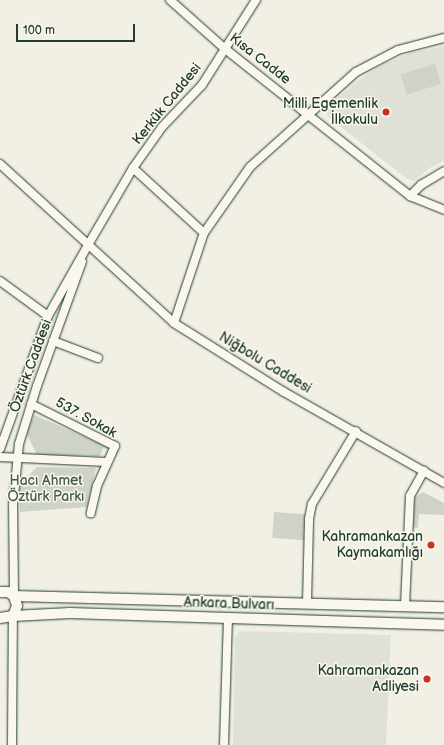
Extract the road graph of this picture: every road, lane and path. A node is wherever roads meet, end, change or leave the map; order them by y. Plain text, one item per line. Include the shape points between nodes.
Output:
1 (170, 0) edge
2 (256, 0) edge
3 (444, 38) edge
4 (224, 48) junction
5 (310, 115) junction
6 (0, 164) edge
7 (133, 168) junction
8 (444, 171) edge
9 (410, 196) junction
10 (444, 210) edge
11 (204, 233) junction
12 (88, 245) junction
13 (0, 281) edge
14 (48, 316) junction
15 (174, 323) junction
16 (53, 341) junction
17 (98, 358) dead end
18 (31, 404) junction
19 (356, 431) junction
20 (0, 449) edge
21 (0, 457) edge
22 (17, 458) junction
23 (106, 462) junction
24 (424, 471) junction
25 (444, 483) edge
26 (91, 513) dead end
27 (0, 592) edge
28 (14, 596) junction
29 (307, 603) junction
30 (405, 606) junction
31 (444, 607) edge
32 (13, 616) junction
33 (0, 618) edge
34 (228, 618) junction
35 (444, 625) edge
36 (12, 745) edge
37 (224, 745) edge

1 - 4 street, Kısa Cadde
2 - 4 street, Kerkük Caddesi
3 - 5 street via 405,48 369,64 344,82
4 - 5 street, Kısa Cadde
4 - 7 street, Kerkük Caddesi via 202,85 162,127
5 - 9 street, Kısa Cadde
5 - 11 street via 250,167
6 - 12 street
7 - 11 street
7 - 12 street, Kerkük Caddesi
8 - 9 street via 421,185
9 - 10 street, Kısa Cadde
11 - 15 street
12 - 14 street, Öztürk Caddesi
12 - 15 street, Niğbolu Caddesi
12 - 16 street, Öztürk Caddesi
13 - 14 street
14 - 20 street, Öztürk Caddesi
15 - 19 street, Niğbolu Caddesi via 284,392
16 - 17 street
16 - 18 street, Öztürk Caddesi
18 - 22 street, Öztürk Caddesi via 23,426
18 - 23 street, 537. Sokak via 115,446
19 - 24 street, Niğbolu Caddesi
19 - 29 street via 312,504 309,519
21 - 22 street
22 - 23 street
22 - 28 street, Öztürk Caddesi via 13,506
23 - 26 street
24 - 25 street, Niğbolu Caddesi
24 - 30 street via 410,496
27 - 28 main road, Ankara Bulvarı via 8,592
28 - 29 main road, Ankara Bulvarı
28 - 32 main road via 17,606
29 - 30 main road, Ankara Bulvarı
30 - 31 main road, Ankara Bulvarı
32 - 33 main road, Ankara Bulvarı
32 - 34 main road, Ankara Bulvarı via 70,613
32 - 36 street
34 - 35 main road, Ankara Bulvarı
34 - 37 street

